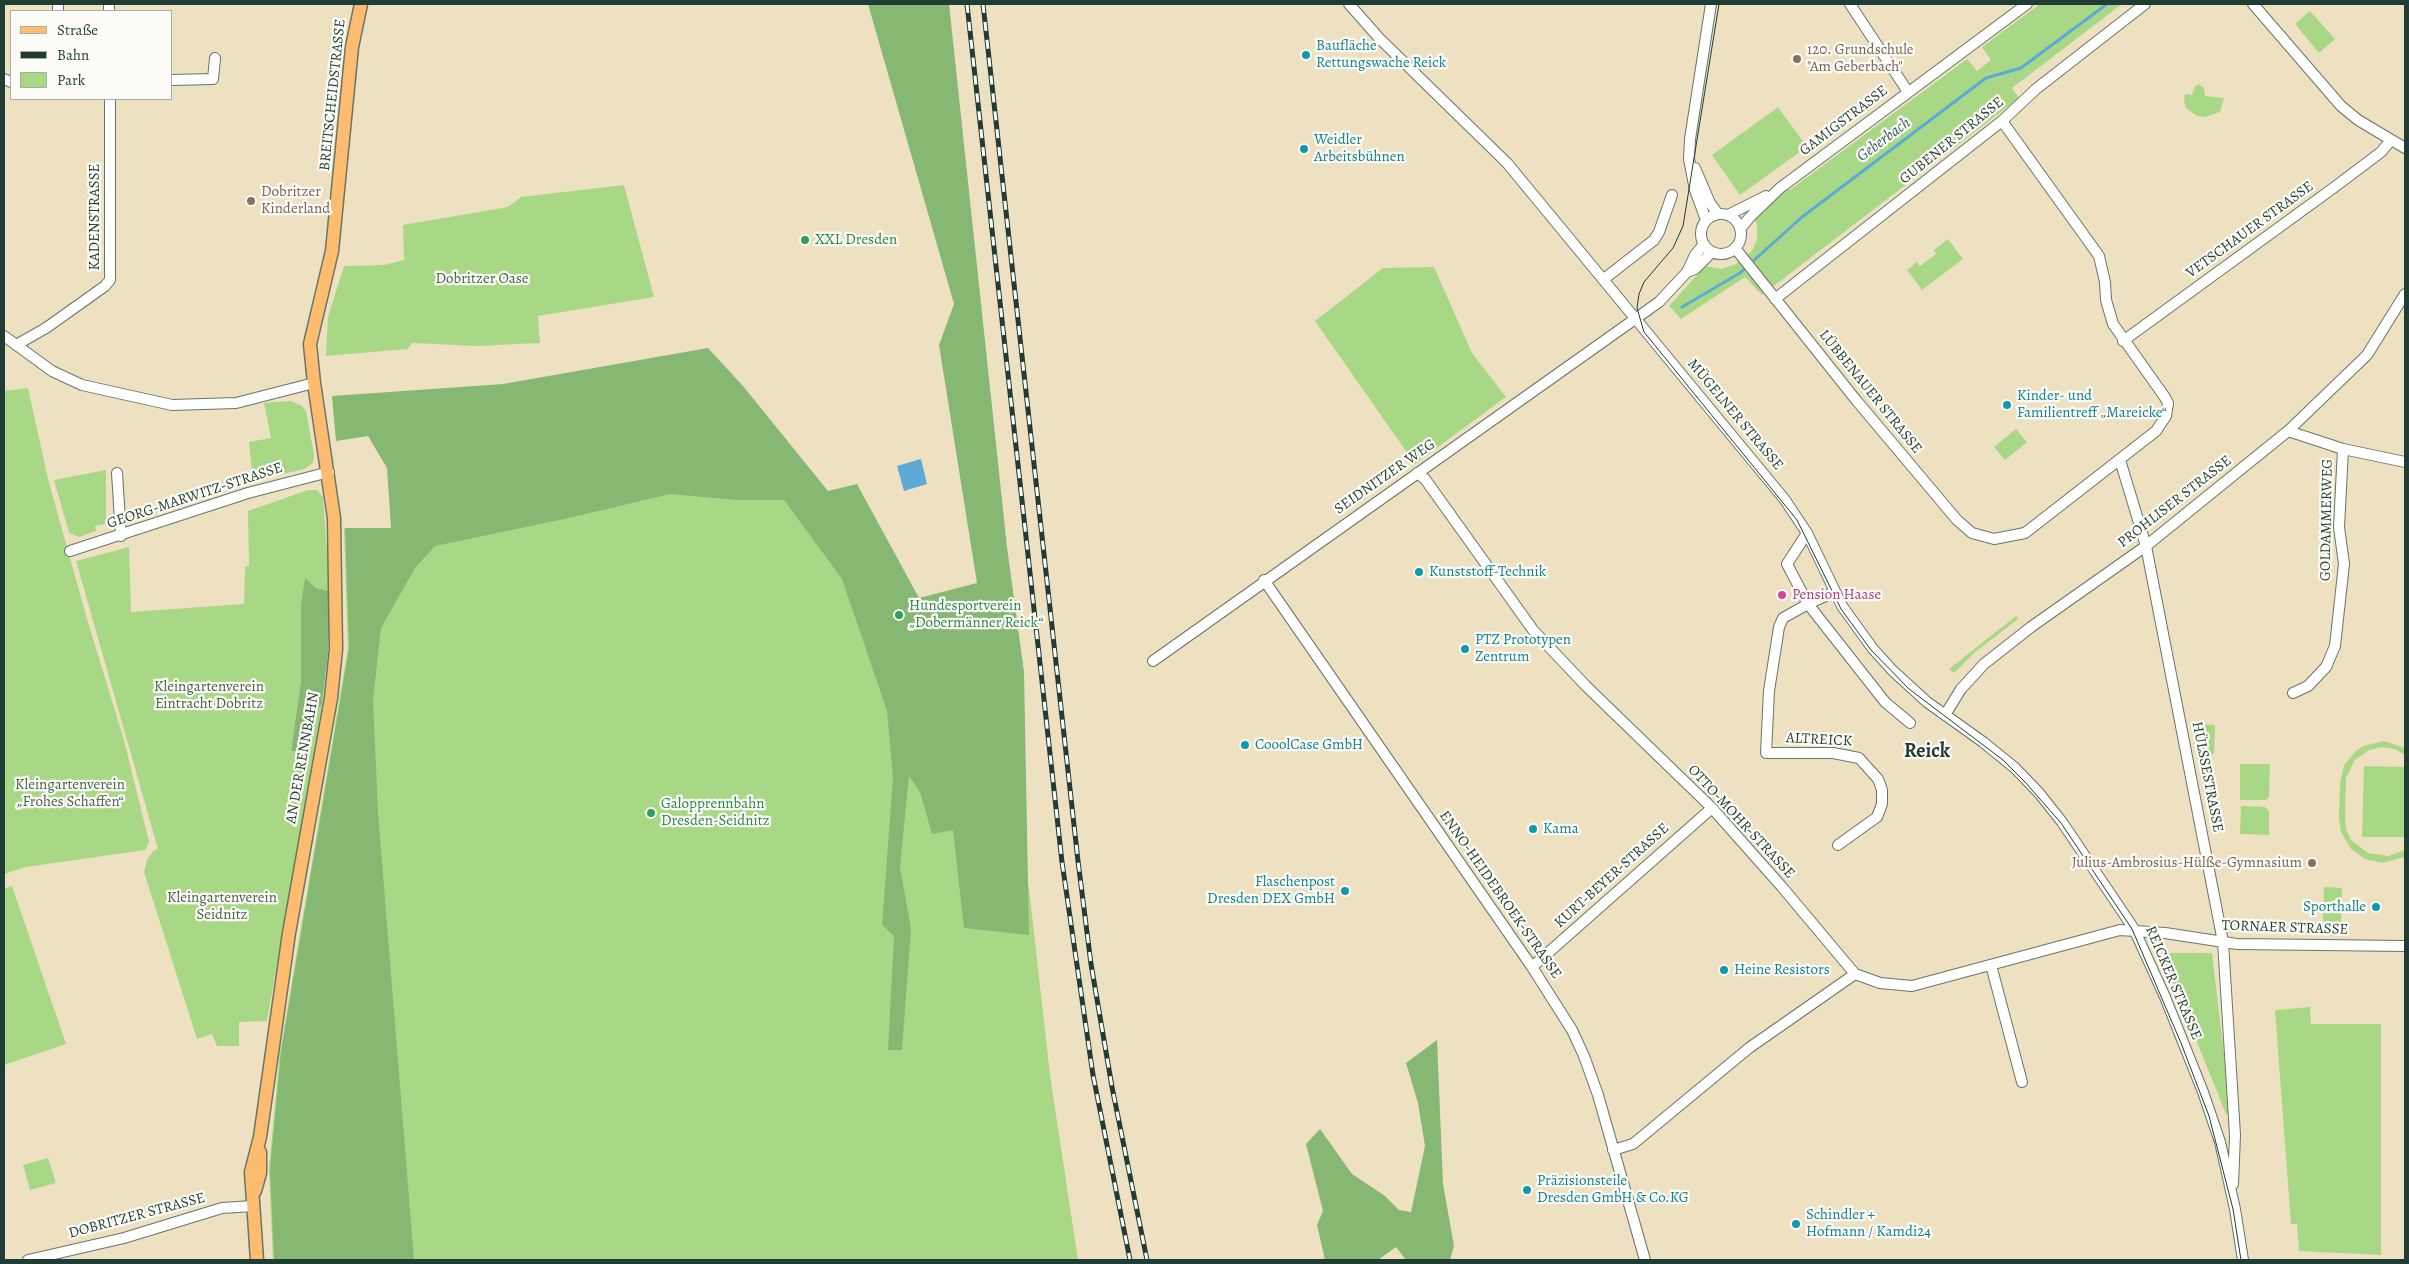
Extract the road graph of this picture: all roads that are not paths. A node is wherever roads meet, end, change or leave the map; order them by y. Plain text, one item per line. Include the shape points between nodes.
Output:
1 (361, 4) edge
2 (1349, 4) edge
3 (1711, 4) edge
4 (1850, 4) edge
5 (2145, 4) edge
6 (2253, 4) edge
7 (2024, 5) edge
8 (215, 58) dead end
9 (172, 80) edge
10 (1908, 92) junction
11 (110, 100) edge
12 (2002, 121) junction
13 (2391, 140) junction
14 (2405, 148) edge
15 (1690, 150) junction
16 (1780, 188) junction
17 (1672, 195) dead end
18 (1723, 215) junction
19 (1706, 220) junction
20 (1740, 229) junction
21 (1704, 244) junction
22 (1735, 248) junction
23 (1712, 252) junction
24 (1687, 272) junction
25 (1604, 279) junction
26 (2405, 294) edge
27 (1776, 299) junction
28 (1636, 319) junction
29 (4, 336) edge
30 (2123, 341) junction
31 (16, 345) junction
32 (314, 383) junction
33 (2288, 431) junction
34 (2343, 448) junction
35 (2120, 460) junction
36 (2405, 462) edge
37 (329, 472) junction
38 (117, 473) dead end
39 (1417, 473) junction
40 (1807, 534) junction
41 (121, 536) junction
42 (2146, 546) junction
43 (70, 551) dead end
44 (1264, 580) junction
45 (1834, 592) junction
46 (1808, 604) junction
47 (1153, 660) dead end
48 (2293, 693) dead end
49 (1945, 715) junction
50 (1910, 723) dead end
51 (1712, 808) junction
52 (1838, 845) dead end
53 (2134, 929) junction
54 (2223, 942) junction
55 (2405, 946) edge
56 (1991, 965) junction
57 (1532, 967) junction
58 (1855, 974) junction
59 (2022, 1082) dead end
60 (2235, 1134) junction
61 (2220, 1142) junction
62 (1613, 1150) junction
63 (2232, 1190) junction
64 (254, 1200) junction
65 (74, 1249) junction
66 (28, 1260) edge
67 (77, 1260) edge
68 (257, 1260) edge
69 (1645, 1260) edge
70 (2243, 1260) edge

1 - 32 main road, BREITSCHEIDSTRASSE via 352,47 332,251 310,344
2 - 25 street, MÜGELNER STRASSE via 1507,163
3 - 15 street
4 - 10 street
5 - 12 street, GUBENER STRASSE via 2039,86
6 - 13 street via 2341,106
7 - 10 street, GAMIGSTRASSE
8 - 9 street via 213,79
10 - 16 street, GAMIGSTRASSE
11 - 31 street, KADENSTRASSE via 110,280 46,328
12 - 27 street, GUBENER STRASSE
12 - 30 street via 2099,256 2104,270 2109,315
13 - 14 street
13 - 30 street, VETSCHAUER STRASSE via 2381,152 2336,186
15 - 18 street via 1698,175
15 - 19 street via 1693,183
16 - 18 street, GAMIGSTRASSE
16 - 20 street, GAMIGSTRASSE
17 - 25 street via 1654,240
18 - 19 street, GAMIGSTRASSE
18 - 20 street via 1738,223
19 - 21 street via 1701,232
20 - 22 street, GAMIGSTRASSE via 1740,239
21 - 23 street
21 - 24 street via 1695,254
22 - 23 street via 1724,254
22 - 27 street, LÜBBENAUER STRASSE
23 - 24 street via 1695,269
24 - 28 street via 1659,302
25 - 28 street, MÜGELNER STRASSE
26 - 33 street, PROHLISER STRASSE via 2367,355
27 - 35 street, LÜBBENAUER STRASSE via 1957,520 1972,533 1994,539 2025,533
28 - 39 street, SEIDNITZER WEG
28 - 40 street, MÜGELNER STRASSE via 1785,500
29 - 31 street
30 - 35 street via 2168,403 2162,424
31 - 32 street via 52,371 82,385 172,405 236,403
32 - 37 main road, AN DER RENNBAHN
33 - 34 street
33 - 42 street, PROHLISER STRASSE
34 - 36 street
34 - 48 street, GOLDAMMERWEG via 2339,527 2344,564 2335,646 2326,667 2308,686
35 - 42 street, HÜLSSESTRASSE
37 - 41 street, GEORG-MARWITZ-STRASSE via 248,493
37 - 64 main road, AN DER RENNBAHN via 334,518 336,649 331,698 289,933 260,1137 251,1172
38 - 41 street
39 - 44 street, SEIDNITZER WEG
39 - 51 street, OTTO-MOHR-STRASSE via 1425,479 1533,630
40 - 45 street
40 - 46 street via 1787,564
41 - 43 street, GEORG-MARWITZ-STRASSE
42 - 49 street, PROHLISER STRASSE via 1984,664 1961,689
42 - 54 street, HÜLSSESTRASSE
44 - 47 street, SEIDNITZER WEG
44 - 57 street, ENNO-HEIDEBROEK-STRASSE
45 - 46 street, ALTREICK
45 - 49 street via 1859,632 1892,671
46 - 50 street via 1885,702
46 - 52 street, ALTREICK via 1783,618 1779,627 1769,691 1766,753 1817,753 1859,758 1878,779 1882,804 1877,817
49 - 53 street, REICKER STRASSE via 2015,768 2040,793
51 - 57 street, KURT-BEYER-STRASSE
51 - 58 street, OTTO-MOHR-STRASSE
53 - 54 street, TORNAER STRASSE
53 - 56 street via 2113,931
53 - 61 street, REICKER STRASSE via 2203,1092
54 - 55 street, TORNAER STRASSE
54 - 60 street, HÜLSSESTRASSE
56 - 58 street via 1912,986 1880,983
56 - 59 street
57 - 62 street, ENNO-HEIDEBROEK-STRASSE via 1572,1030 1584,1056
58 - 62 street via 1749,1048 1633,1144
60 - 61 street
60 - 63 street, HÜLSSESTRASSE
61 - 63 street, REICKER STRASSE
62 - 69 street, ENNO-HEIDEBROEK-STRASSE
63 - 70 street, REICKER STRASSE
64 - 65 street, DOBRITZER STRASSE via 133,1236
64 - 68 main road, AN DER RENNBAHN
65 - 66 street, DOBRITZER STRASSE
65 - 67 street

